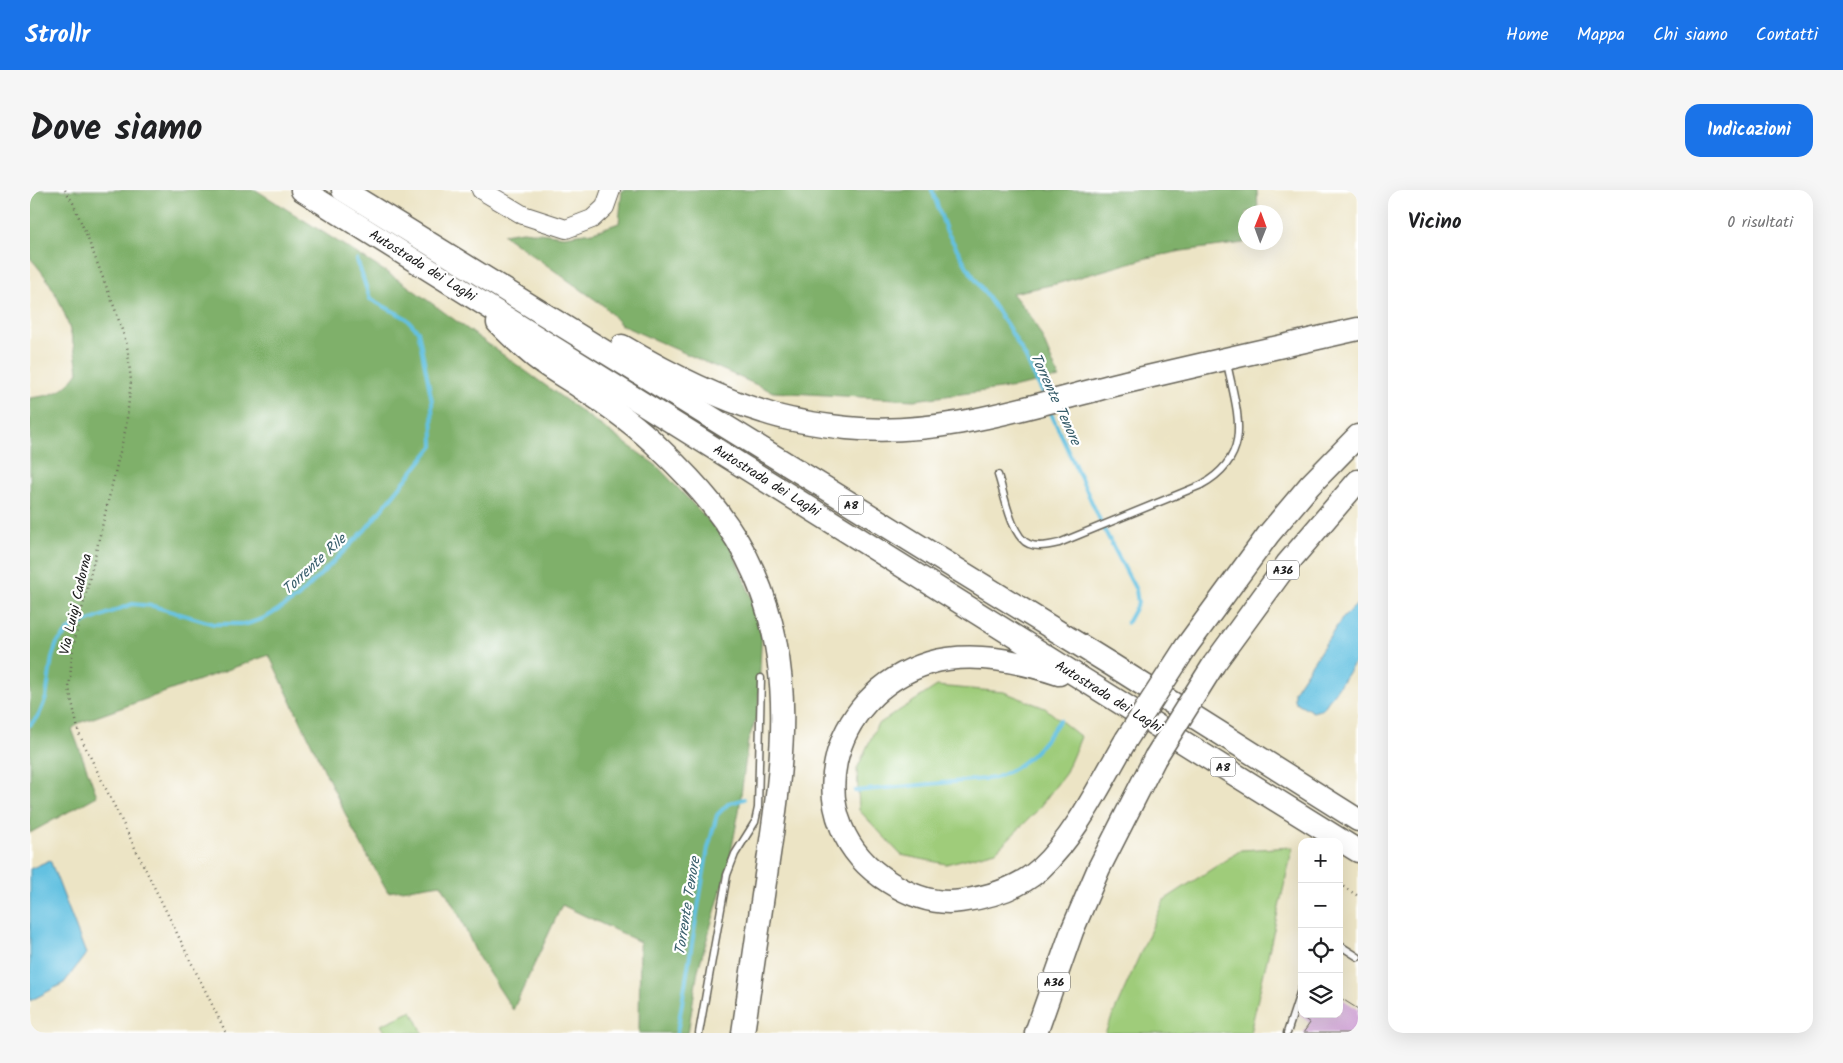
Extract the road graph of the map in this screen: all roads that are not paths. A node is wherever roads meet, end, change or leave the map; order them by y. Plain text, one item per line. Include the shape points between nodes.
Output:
1 (302, 190) edge
2 (343, 190) edge
3 (481, 190) edge
4 (611, 190) edge
5 (465, 279) junction
6 (1358, 329) edge
7 (1226, 359) junction
8 (1358, 436) edge
9 (998, 475) dead end
10 (1358, 481) edge
11 (761, 678) dead end
12 (1089, 684) junction
13 (1358, 820) edge
14 (1358, 851) edge
15 (1343, 948) edge
16 (1358, 957) edge
17 (1298, 999) edge
18 (699, 1033) edge
19 (743, 1033) edge
20 (1036, 1033) edge
21 (1287, 1033) edge

1 - 5 highway, Autostrada dei Laghi / A8
2 - 5 highway, Autostrada dei Laghi / A8
3 - 4 street via 523,215 566,229 592,219 605,207
5 - 7 highway via 572,316 646,360 720,396 765,413 848,428 892,429 968,421
5 - 12 highway, Autostrada dei Laghi / A8 via 776,485
5 - 13 highway, Autostrada dei Laghi / A8 via 1112,665
5 - 19 highway via 534,357 616,411 684,473 725,522 754,572 774,632 780,664 782,749
6 - 7 highway
7 - 9 lane via 1239,426 1238,440 1227,465 1216,477 1201,485 1045,546 1028,544 1021,539
8 - 12 highway, A36, bridge via 1310,485 1268,535 1186,647 1063,843 1039,870 1013,887 983,898 946,904 901,890 882,878 854,851 833,799 835,768 848,728 876,692 904,673 930,663 962,658 1038,667
10 - 20 highway, A36, bridge via 1287,564 1214,664 1155,758 1099,868 1072,931
11 - 18 lane via 758,808 755,822 735,854 727,875
12 - 14 highway, Autostrada dei Laghi / A8
15 - 16 lane
17 - 21 lane

